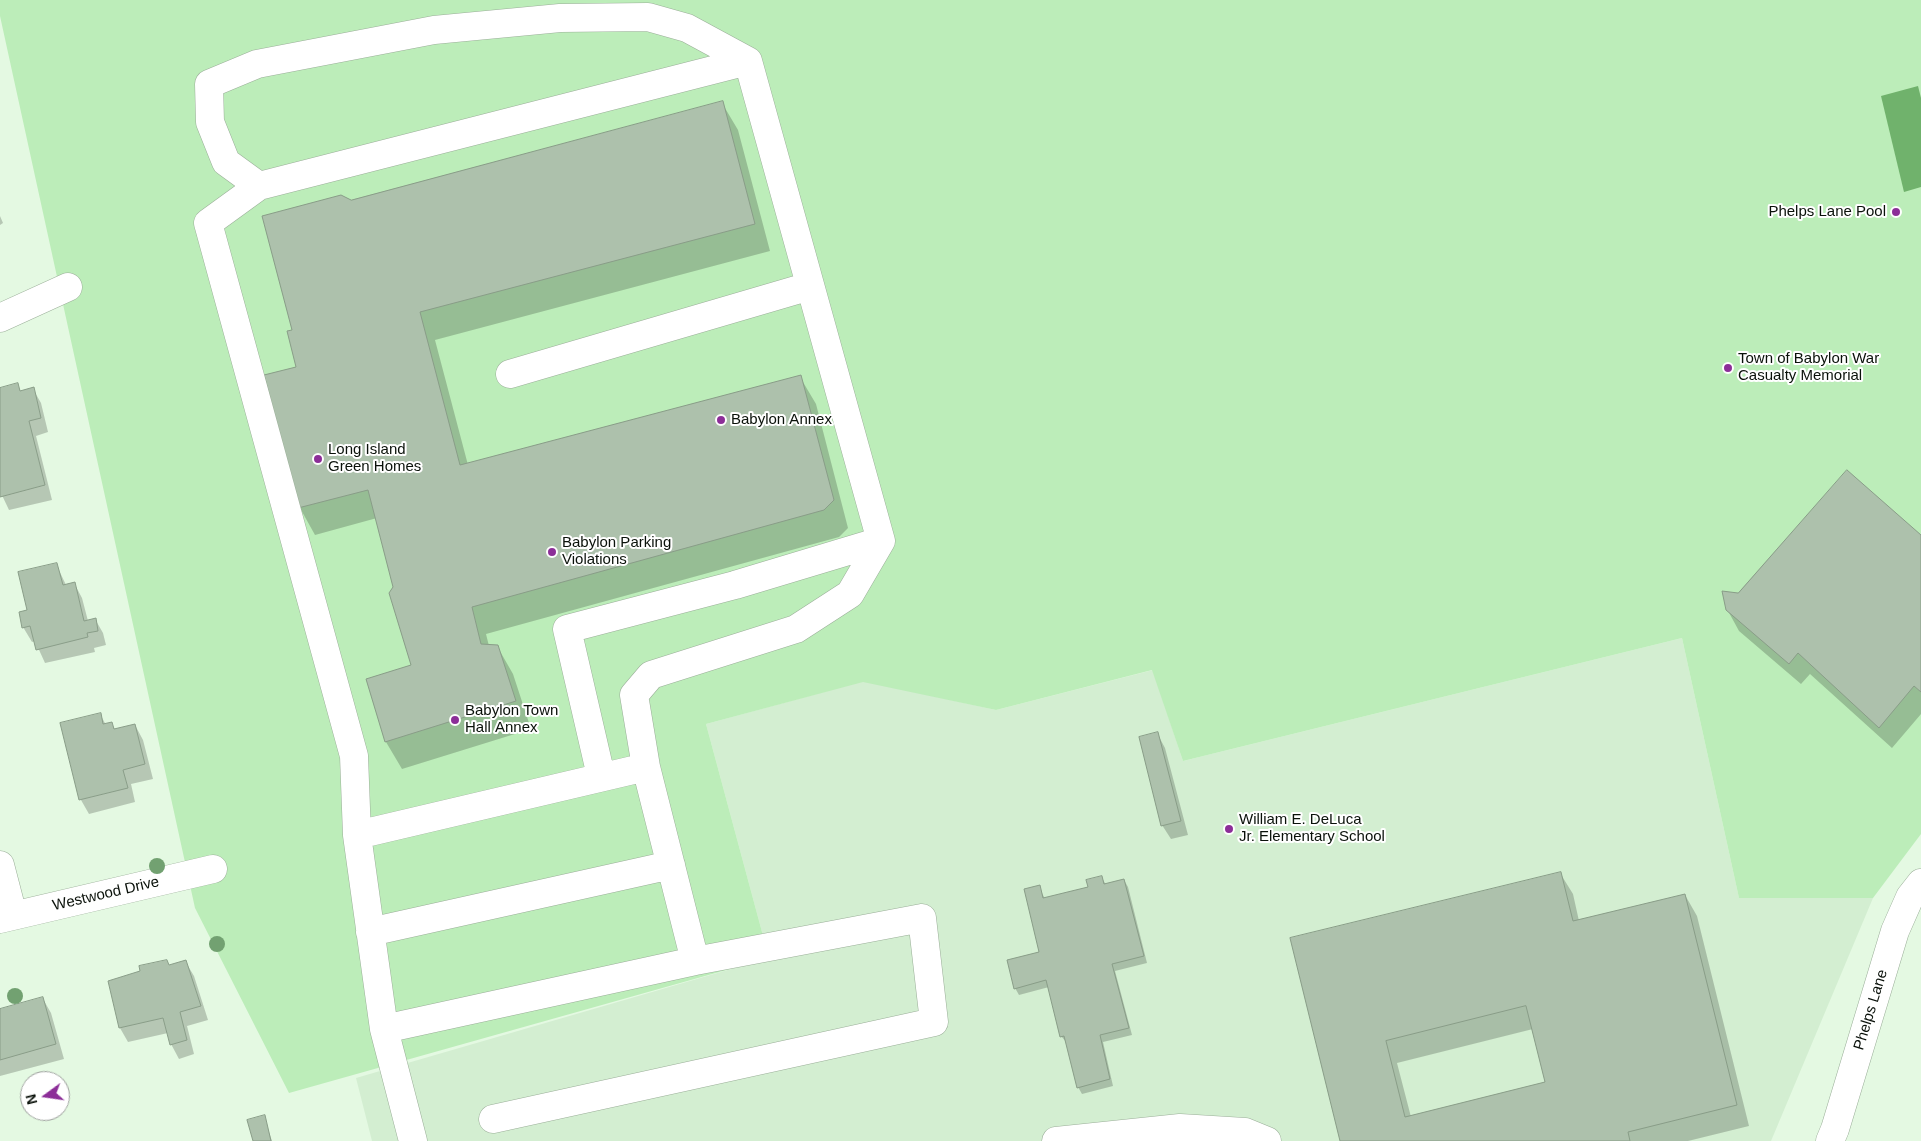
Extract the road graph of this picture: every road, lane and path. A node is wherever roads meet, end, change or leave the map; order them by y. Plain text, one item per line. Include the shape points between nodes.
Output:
1 (748, 61) junction
2 (258, 186) junction
3 (810, 286) junction
4 (68, 287) dead end
5 (0, 318) edge
6 (510, 374) dead end
7 (881, 541) junction
8 (646, 767) junction
9 (601, 776) junction
10 (357, 835) junction
11 (0, 864) edge
12 (671, 865) junction
13 (213, 869) dead end
14 (1921, 883) edge
15 (7, 917) edge
16 (370, 932) junction
17 (694, 961) junction
18 (384, 1029) junction
19 (493, 1119) dead end
20 (413, 1141) edge
21 (1056, 1141) edge
22 (1266, 1141) edge
23 (1830, 1141) edge

1 - 2 street
1 - 2 street via 687,28 648,17 560,18 434,30 257,64 209,84 210,122 226,162
1 - 3 street
2 - 10 street via 208,223 354,756
3 - 6 street
3 - 7 street
4 - 5 street
7 - 8 street via 850,594 796,629 651,675 634,695
7 - 9 street via 735,585 567,629
8 - 9 street
8 - 12 street
9 - 10 street
10 - 16 street
11 - 15 street
12 - 16 street
12 - 17 street
13 - 15 street, Westwood Drive
14 - 23 street, Phelps Lane via 1910,897 1894,931
16 - 18 street
17 - 18 street
17 - 19 street via 922,918 934,1022
18 - 20 street
21 - 22 street via 1180,1128 1245,1132

